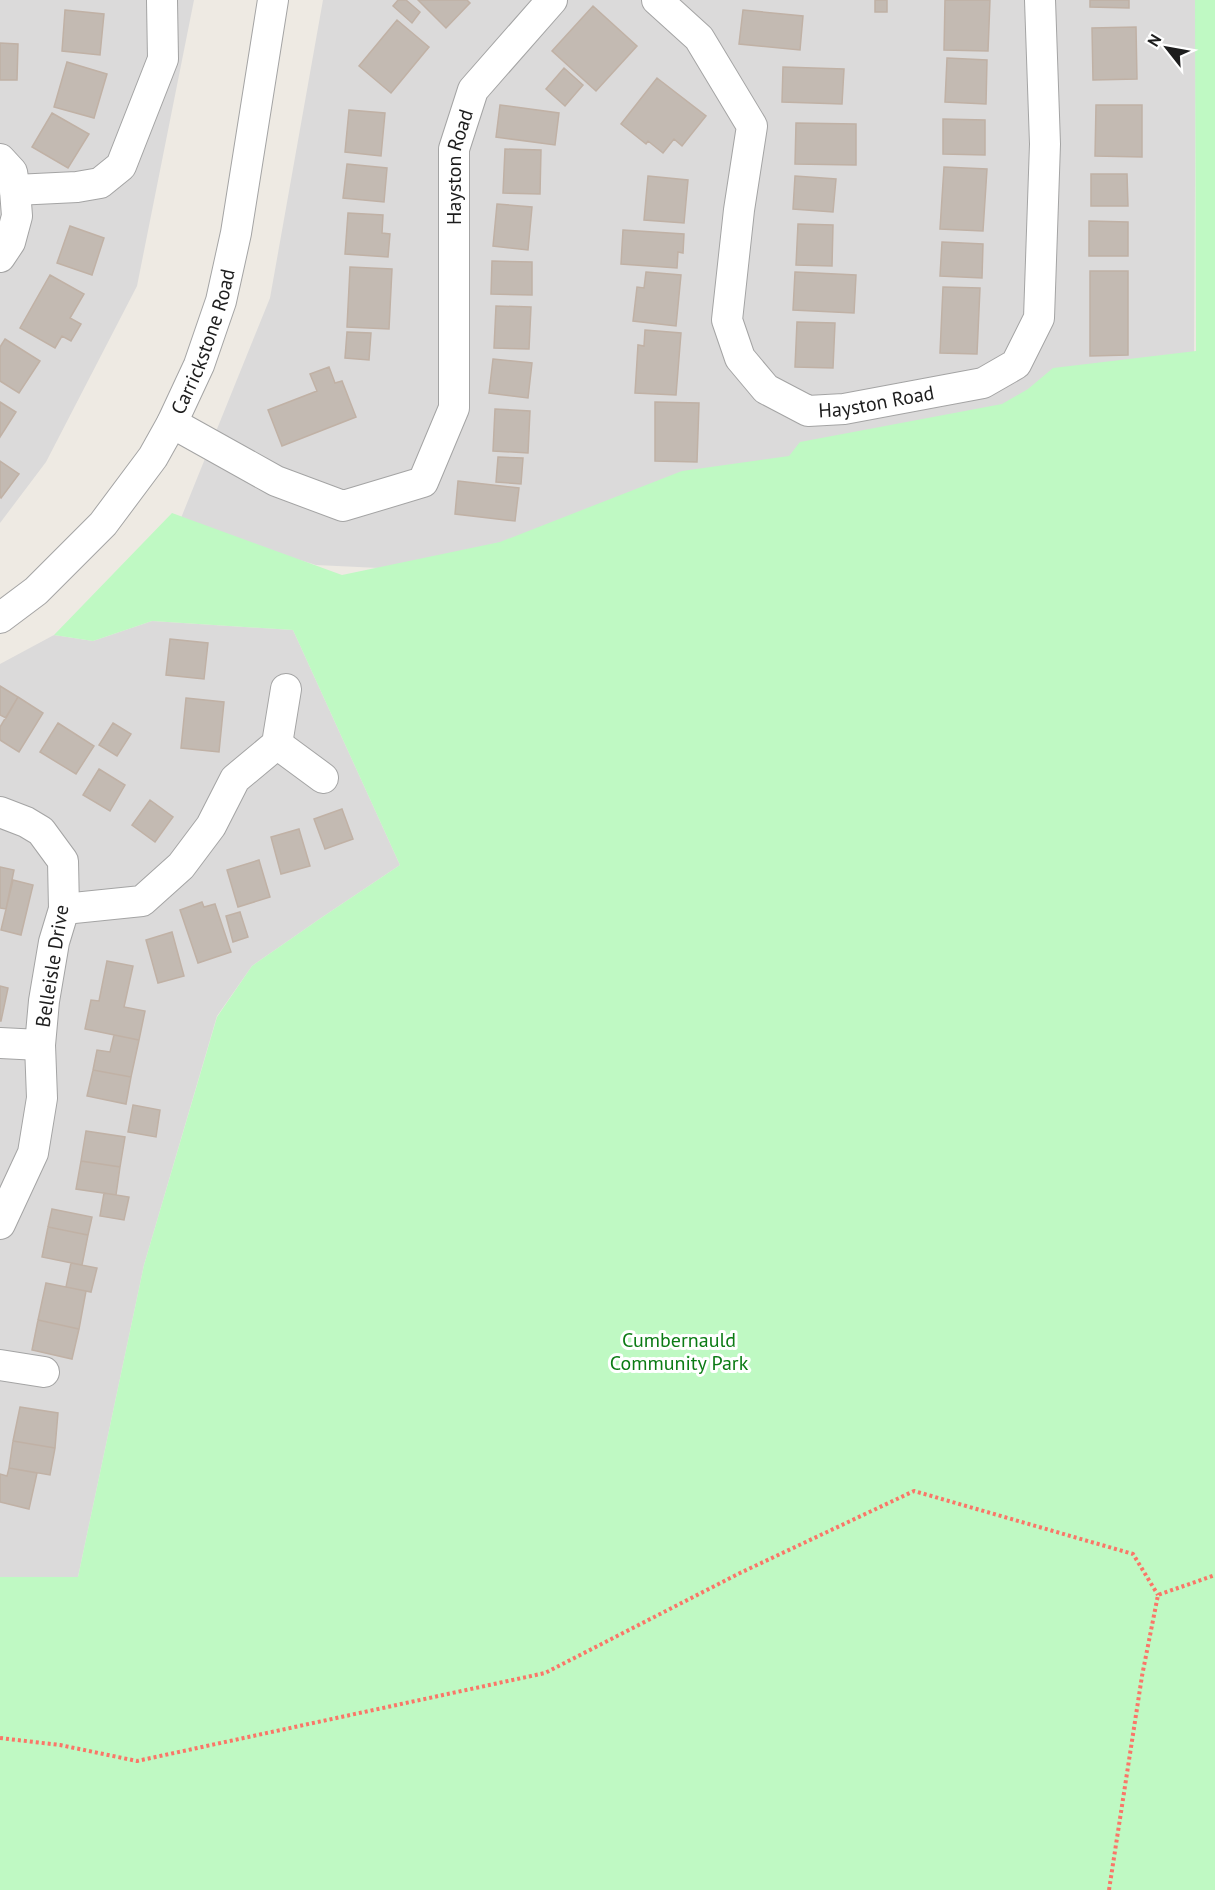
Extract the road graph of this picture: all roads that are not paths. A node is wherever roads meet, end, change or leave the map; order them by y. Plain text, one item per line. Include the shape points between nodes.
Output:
1 (273, 0) edge
2 (552, 0) edge
3 (657, 0) edge
4 (1040, 0) edge
5 (162, 1) edge
6 (0, 159) edge
7 (15, 190) junction
8 (0, 257) edge
9 (172, 423) junction
10 (0, 618) edge
11 (286, 689) dead end
12 (277, 744) junction
13 (323, 777) dead end
14 (0, 812) edge
15 (63, 909) junction
16 (0, 1043) edge
17 (40, 1045) junction
18 (0, 1224) edge
19 (0, 1365) edge
20 (44, 1372) dead end

1 - 9 street, Carrickstone Road via 236,233 221,301 199,365
2 - 9 street, Hayston Road via 473,90 454,149 454,408 423,482 343,507 276,481
3 - 4 street, Hayston Road via 699,38 752,126 727,320 740,358 766,389 808,411 844,410 983,383 1016,364 1040,318 1045,144
5 - 7 street via 163,59 121,166 100,183
6 - 7 street via 12,172
7 - 8 street via 17,216 10,242
9 - 10 street, Carrickstone Road via 153,457 103,524 36,591
11 - 12 street
12 - 13 street
12 - 15 street via 235,779 211,826 181,866 142,901
14 - 15 street, Belleisle Drive via 41,831 63,861
15 - 17 street, Belleisle Drive via 46,989
16 - 17 street, Belleisle Drive
17 - 18 street, Belleisle Drive via 42,1098 33,1153
19 - 20 street

